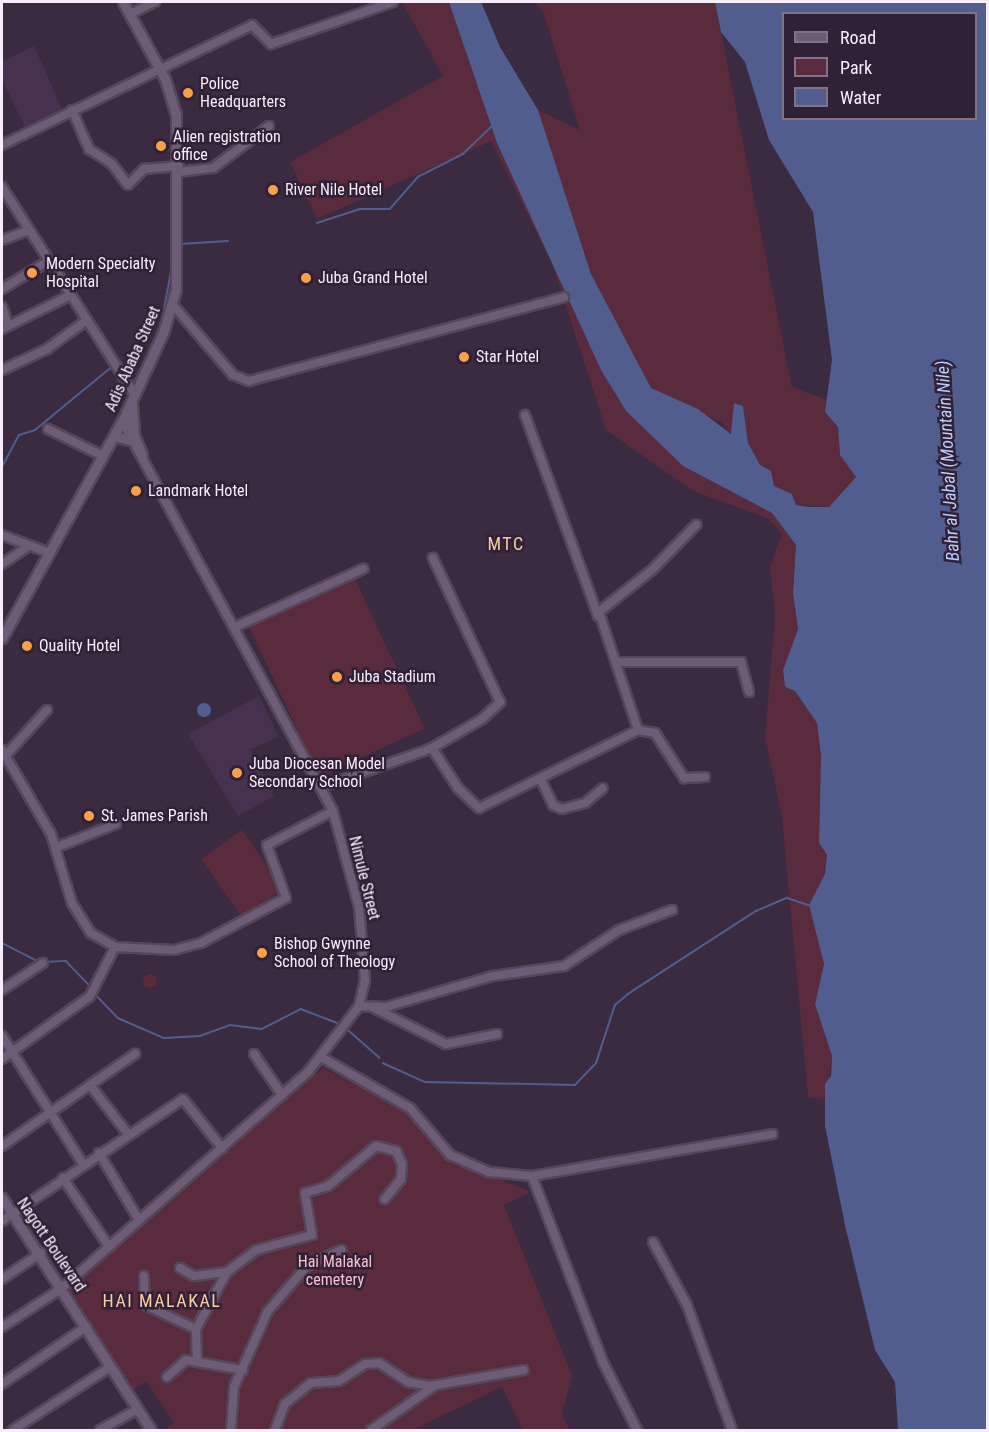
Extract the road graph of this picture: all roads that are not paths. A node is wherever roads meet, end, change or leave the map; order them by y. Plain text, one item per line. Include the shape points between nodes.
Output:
1 (123, 2) edge
2 (155, 2) edge
3 (393, 2) edge
4 (130, 14) junction
5 (159, 68) junction
6 (72, 110) junction
7 (269, 126) dead end
8 (2, 146) edge
9 (179, 169) junction
10 (2, 187) edge
11 (27, 231) junction
12 (2, 240) edge
13 (45, 263) junction
14 (2, 289) edge
15 (67, 297) junction
16 (564, 297) dead end
17 (172, 305) junction
18 (2, 307) edge
19 (84, 322) junction
20 (5, 327) edge
21 (2, 370) edge
22 (133, 398) junction
23 (525, 415) dead end
24 (124, 417) junction
25 (48, 429) dead end
26 (132, 435) junction
27 (114, 436) junction
28 (103, 456) junction
29 (696, 525) dead end
30 (2, 536) edge
31 (27, 548) junction
32 (50, 553) junction
33 (433, 558) dead end
34 (2, 564) edge
35 (363, 569) dead end
36 (598, 616) junction
37 (235, 627) junction
38 (2, 639) edge
39 (616, 662) junction
40 (749, 692) dead end
41 (47, 710) dead end
42 (638, 730) junction
43 (432, 747) junction
44 (4, 753) edge
45 (705, 777) dead end
46 (541, 780) junction
47 (322, 788) junction
48 (603, 788) dead end
49 (333, 811) junction
50 (116, 824) dead end
51 (57, 847) junction
52 (672, 910) dead end
53 (115, 947) junction
54 (43, 963) dead end
55 (2, 990) edge
56 (359, 1006) junction
57 (371, 1006) junction
58 (497, 1034) dead end
59 (2, 1036) edge
60 (11, 1052) junction
61 (135, 1054) dead end
62 (254, 1054) dead end
63 (321, 1057) junction
64 (2, 1059) edge
65 (90, 1085) junction
66 (282, 1095) junction
67 (49, 1113) junction
68 (128, 1134) junction
69 (772, 1134) dead end
70 (2, 1146) edge
71 (222, 1148) junction
72 (99, 1153) junction
73 (83, 1164) junction
74 (532, 1176) junction
75 (63, 1178) junction
76 (2, 1198) edge
77 (385, 1199) dead end
78 (13, 1214) junction
79 (139, 1220) junction
80 (2, 1221) edge
81 (653, 1242) dead end
82 (109, 1247) junction
83 (342, 1250) dead end
84 (41, 1253) junction
85 (180, 1268) dead end
86 (226, 1272) junction
87 (144, 1276) dead end
88 (2, 1279) edge
89 (62, 1288) junction
90 (2, 1327) edge
91 (87, 1327) junction
92 (196, 1329) junction
93 (197, 1359) junction
94 (110, 1367) junction
95 (243, 1370) junction
96 (524, 1370) dead end
97 (167, 1377) dead end
98 (2, 1384) edge
99 (434, 1386) junction
100 (138, 1409) junction
101 (13, 1431) edge
102 (100, 1431) edge
103 (151, 1431) edge
104 (231, 1431) edge
105 (275, 1431) edge
106 (371, 1431) edge
107 (637, 1431) edge
108 (732, 1431) edge

1 - 4 street, Adis Ababa Street
2 - 4 street
3 - 5 street via 271,44 252,25
4 - 5 street, Adis Ababa Street
5 - 6 street
5 - 9 street, Adis Ababa Street via 176,115
6 - 8 street
6 - 9 street via 84,141 119,170 128,184 144,169
7 - 9 street via 213,168
9 - 17 street, Adis Ababa Street
10 - 11 street
11 - 12 street
11 - 13 street
13 - 14 street
13 - 15 street
15 - 19 street
15 - 20 street
16 - 17 street via 249,381 233,375
17 - 22 street, Adis Ababa Street
18 - 20 street
19 - 21 street via 47,349
19 - 22 street
22 - 24 street, Adis Ababa Street
22 - 26 street
23 - 36 street
24 - 26 street, Nimule Street
24 - 27 street, Adis Ababa Street
25 - 28 street
26 - 27 street
26 - 37 street, Nimule Street
27 - 28 street, Adis Ababa Street
28 - 32 street, Adis Ababa Street
29 - 36 street
30 - 31 street
31 - 32 street
31 - 34 street
32 - 38 street, Adis Ababa Street
33 - 43 street via 501,697 489,714
35 - 37 street
36 - 39 street
37 - 47 street, Nimule Street
39 - 40 street via 741,662
39 - 42 street
41 - 44 street
42 - 45 street via 655,733 684,778
42 - 46 street
43 - 46 street via 476,808
43 - 47 street
44 - 51 street
46 - 48 street via 553,805 562,809 585,803
47 - 49 street, Nimule Street
49 - 53 street via 267,846 286,898 201,943 174,950
49 - 56 street, Nimule Street via 363,931 365,980
50 - 51 street
51 - 53 street via 72,903 91,933
52 - 57 street via 619,930 564,966 493,976
53 - 60 street via 90,996
54 - 55 street
56 - 57 street
56 - 63 street, Nimule Street
57 - 58 street via 446,1044
59 - 60 street
60 - 64 street
60 - 67 street
61 - 65 street
62 - 66 street
63 - 66 street, Nimule Street
63 - 74 street via 410,1108 450,1155 489,1172
65 - 67 street
65 - 68 street
66 - 71 street, Nimule Street
67 - 70 street
67 - 73 street
68 - 71 street via 185,1098
68 - 72 street
69 - 74 street
71 - 79 street, Nimule Street
72 - 73 street
72 - 79 street
73 - 75 street
74 - 107 street via 603,1362
75 - 78 street
75 - 82 street
76 - 78 street, Nagott Boulevard
77 - 86 street via 403,1169 396,1151 382,1145 328,1186 305,1193 312,1235 256,1250
78 - 80 street
78 - 84 street, Nagott Boulevard
79 - 82 street, Nimule Street
81 - 108 street via 687,1305
82 - 89 street, Nimule Street
83 - 95 street via 317,1259 268,1311
84 - 88 street
84 - 89 street, Nagott Boulevard
85 - 86 street via 194,1276
86 - 92 street
87 - 92 street via 145,1305
89 - 90 street, Nimule Street
89 - 91 street, Nagott Boulevard
91 - 94 street, Nagott Boulevard
91 - 98 street
92 - 93 street
93 - 95 street
93 - 97 street via 186,1360
94 - 100 street, Nagott Boulevard
94 - 101 street
95 - 104 street via 234,1387
96 - 99 street
99 - 105 street via 408,1382 379,1363 365,1364 339,1381 306,1386 285,1404
99 - 106 street
100 - 102 street
100 - 103 street, Nagott Boulevard

